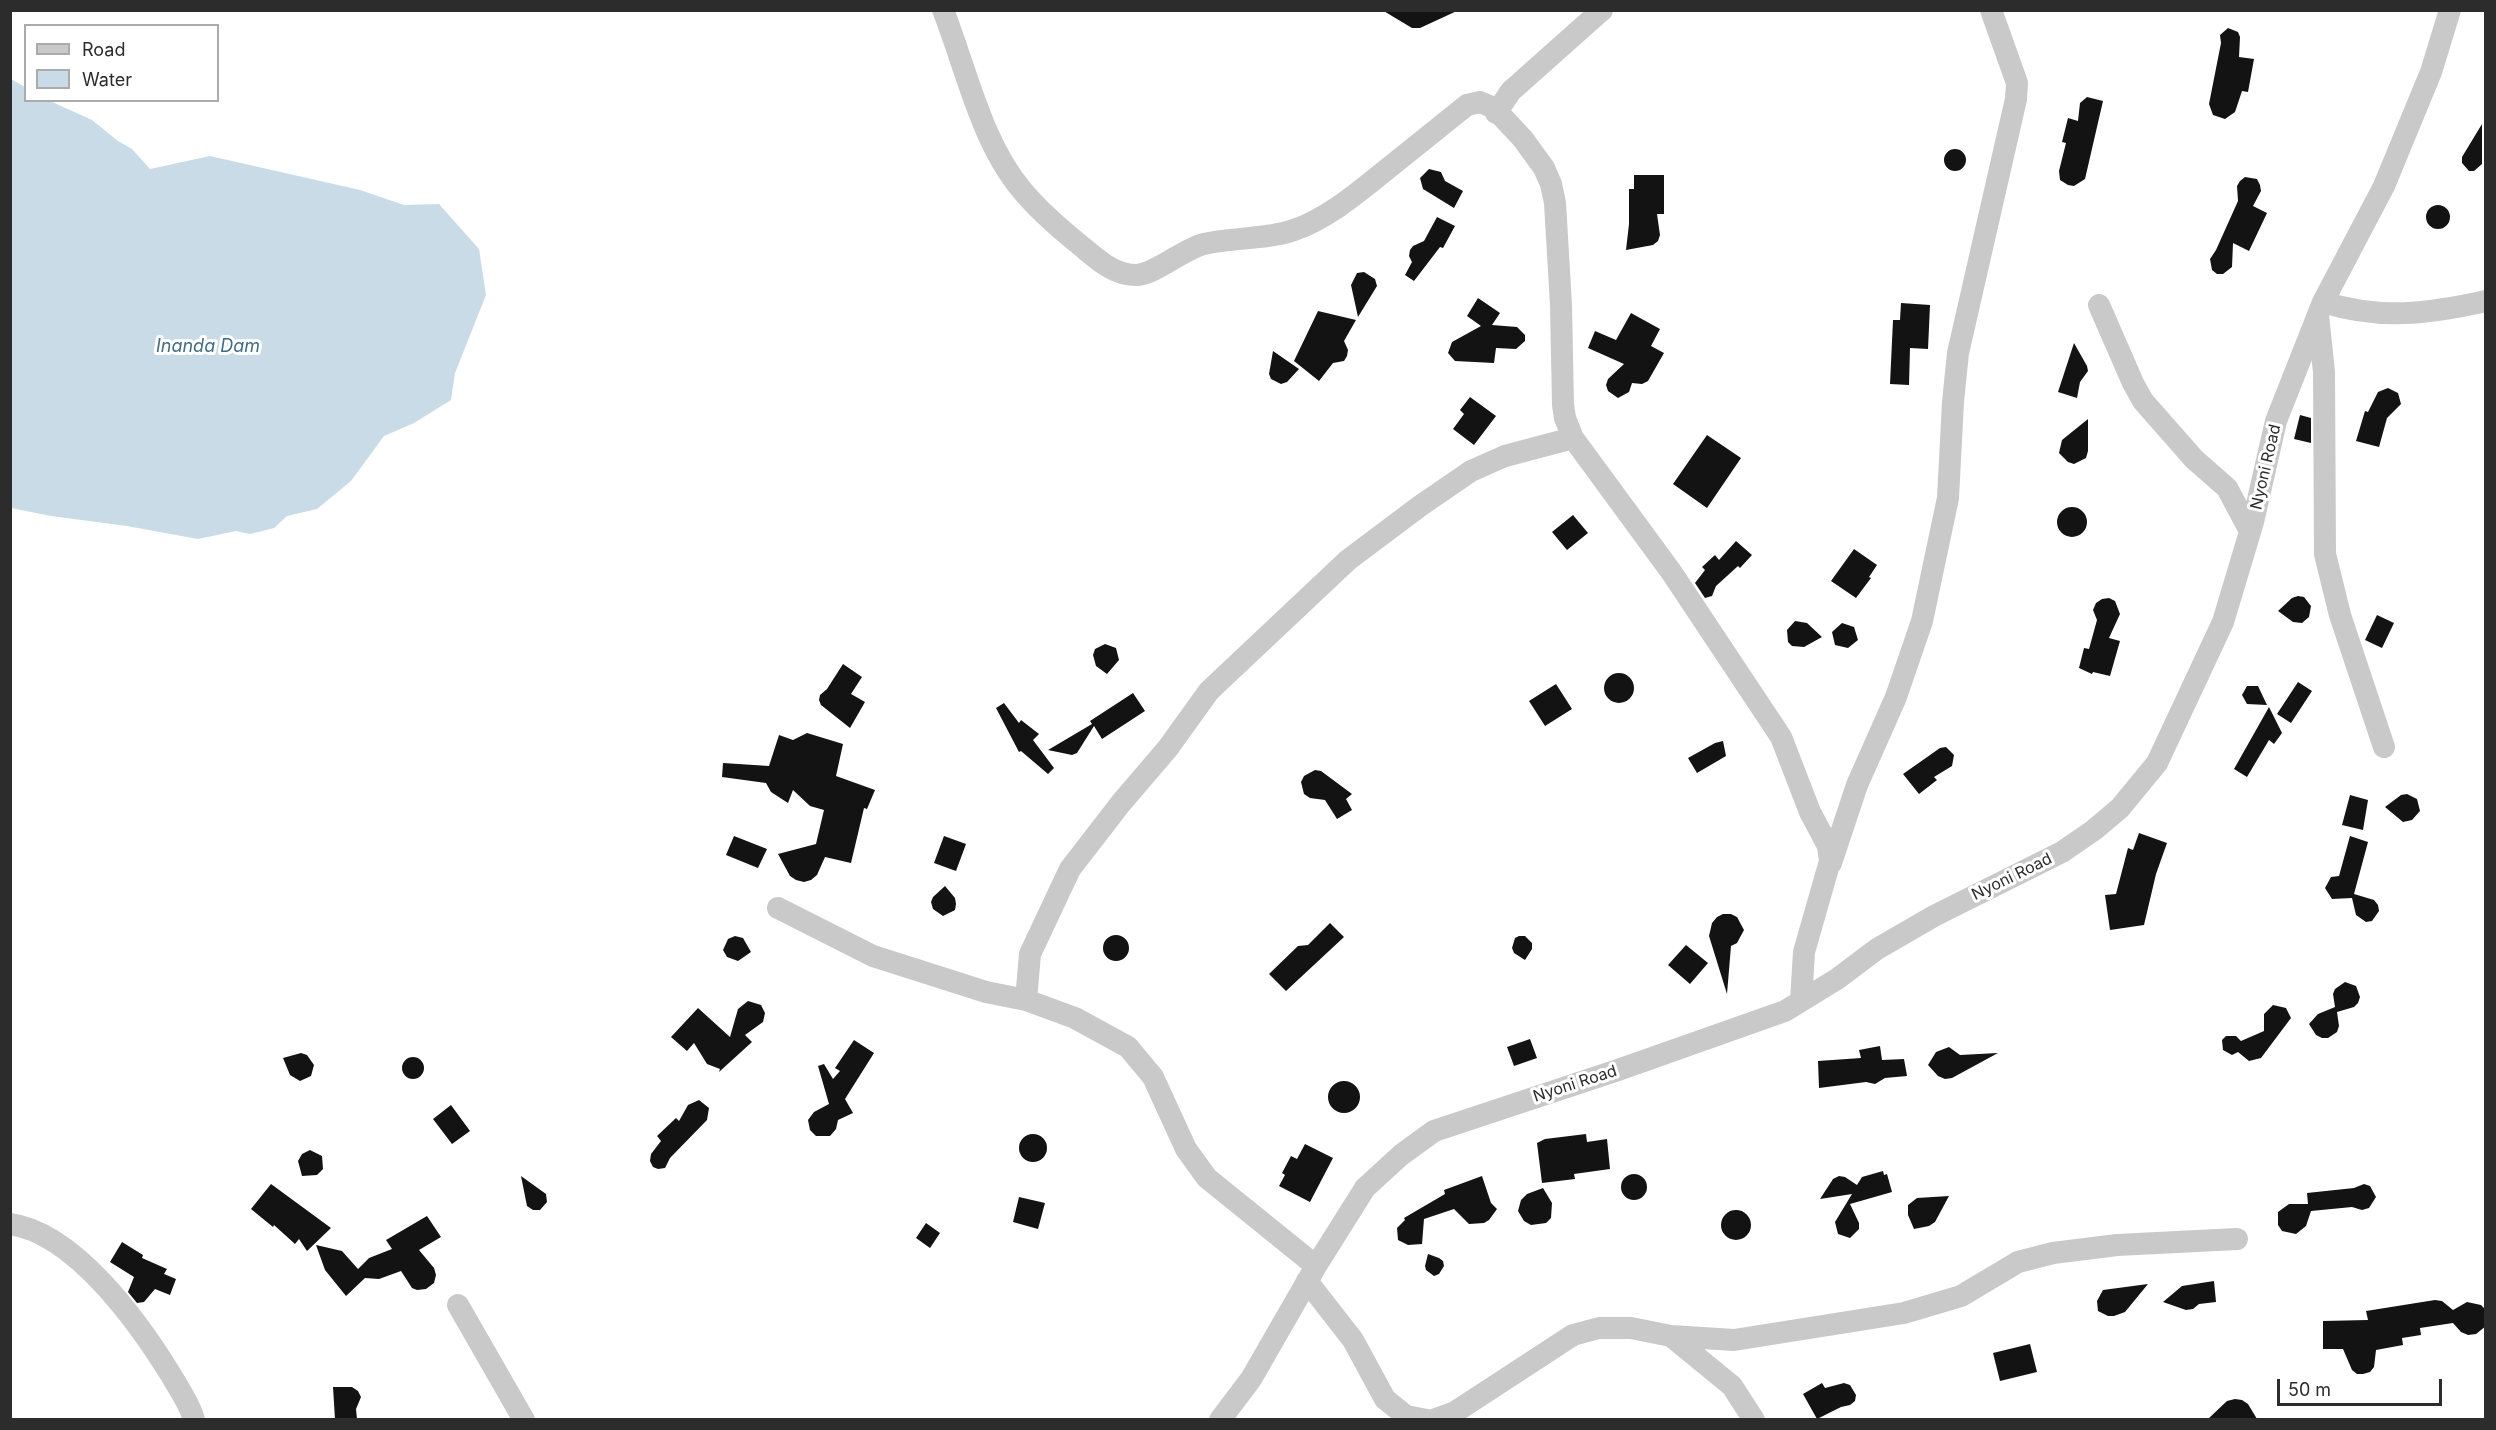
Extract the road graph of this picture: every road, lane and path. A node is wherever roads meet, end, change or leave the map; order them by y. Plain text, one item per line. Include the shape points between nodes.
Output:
1 (943, 10) edge
2 (1602, 10) edge
3 (1991, 10) edge
4 (2450, 10) edge
5 (1496, 113) junction
6 (2486, 301) edge
7 (2100, 305) dead end
8 (2320, 308) junction
9 (1573, 438) junction
10 (2250, 531) junction
11 (2384, 747) dead end
12 (1822, 891) junction
13 (778, 908) dead end
14 (1026, 1000) junction
15 (1802, 1001) junction
16 (10, 1224) edge
17 (2237, 1239) dead end
18 (1312, 1274) junction
19 (458, 1305) dead end
20 (1671, 1336) junction
21 (1414, 1418) edge
22 (194, 1419) edge
23 (524, 1419) edge
24 (1220, 1419) edge
25 (1433, 1419) edge
26 (1754, 1419) edge

1 - 5 street via 976,102 1007,170 1058,227 1105,265 1124,274 1137,276 1148,272 1203,244 1270,236 1313,222 1352,197 1467,105 1480,102
2 - 5 street via 1510,91
3 - 12 street via 2017,83 2016,99 1959,353 1948,498 1939,545 1922,621 1896,696 1857,785
4 - 8 street, Nyoni Road via 2431,72 2384,186
5 - 9 street via 1523,139 1551,184 1563,405
6 - 8 street via 2390,315
7 - 10 street via 2143,402 2194,459 2227,488
8 - 10 street, Nyoni Road via 2276,421
8 - 11 street via 2325,554 2340,615
9 - 12 street via 1672,573 1781,737 1810,812 1828,846 1830,861
9 - 14 street via 1471,471 1420,506 1348,560 1209,691 1070,869 1030,954
10 - 15 street, Nyoni Road via 2223,622 2181,715 2157,763 2120,808 2062,852 1934,916 1877,949
12 - 15 street via 1804,952
13 - 14 street via 873,956 986,992
14 - 18 street via 1075,1018 1128,1047 1153,1077 1186,1149 1207,1178
15 - 18 street, Nyoni Road via 1740,1028 1434,1131 1365,1188
16 - 22 street via 42,1235 95,1275 154,1346
17 - 20 street via 2117,1245 2053,1253 2018,1262 1961,1296 1893,1315 1734,1340
18 - 21 street via 1385,1398
18 - 24 street, Nyoni Road via 1251,1379
19 - 23 street
20 - 25 street via 1631,1328 1599,1328 1573,1335 1455,1412
20 - 26 street via 1732,1386

